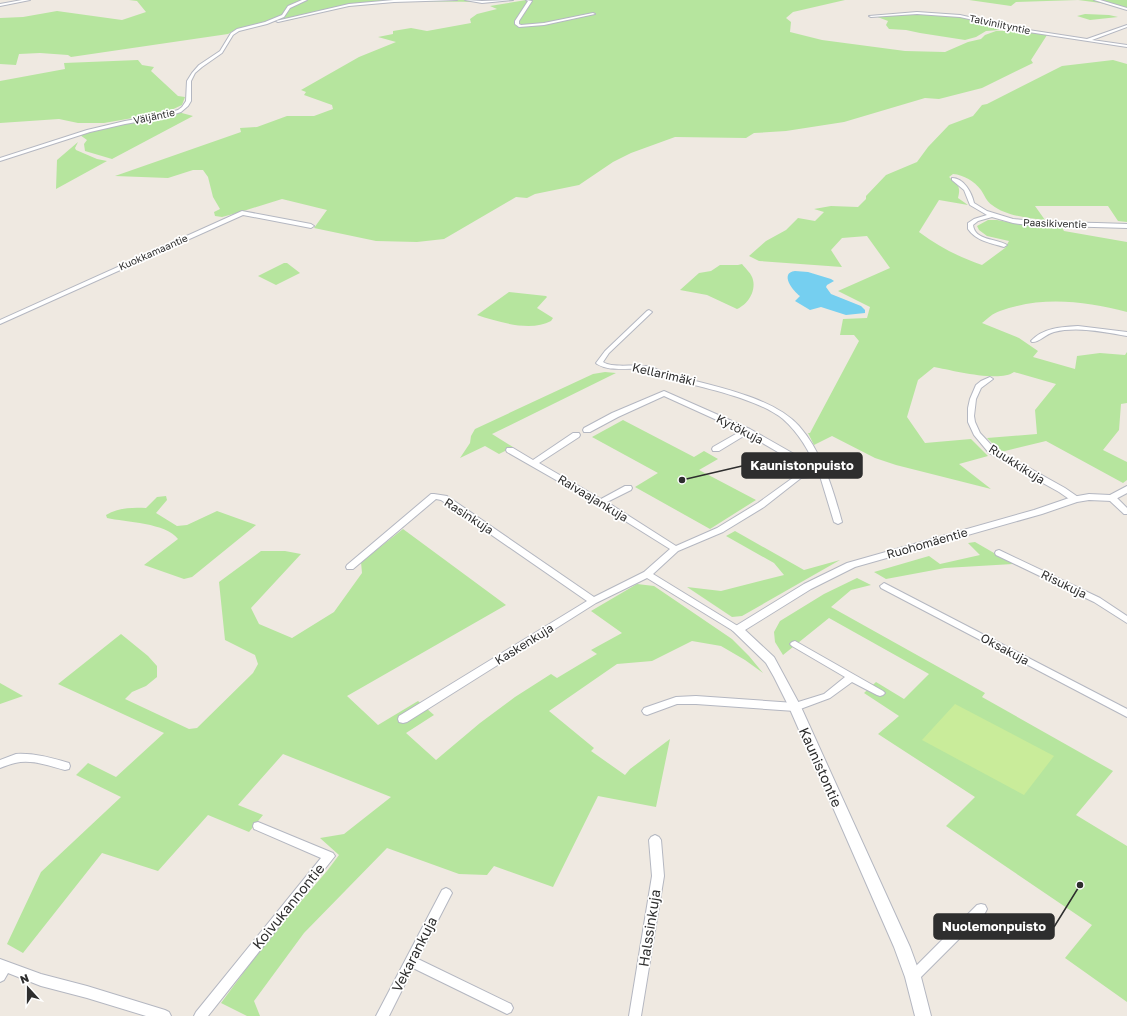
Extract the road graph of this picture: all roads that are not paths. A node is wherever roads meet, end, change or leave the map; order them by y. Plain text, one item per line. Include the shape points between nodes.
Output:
1 (28, 0) edge
2 (305, 0) edge
3 (455, 0) edge
4 (467, 0) edge
5 (511, 0) edge
6 (528, 0) edge
7 (1096, 0) edge
8 (0, 5) edge
9 (1127, 9) edge
10 (593, 14) dead end
11 (871, 16) dead end
12 (269, 22) junction
13 (1127, 26) edge
14 (1086, 40) junction
15 (1127, 46) edge
16 (0, 160) edge
17 (954, 179) dead end
18 (991, 216) junction
19 (311, 226) dead end
20 (1127, 226) edge
21 (1004, 245) dead end
22 (649, 312) dead end
23 (0, 322) edge
24 (1127, 334) edge
25 (1034, 341) dead end
26 (990, 379) dead end
27 (588, 430) dead end
28 (747, 431) junction
29 (576, 435) dead end
30 (716, 449) dead end
31 (510, 450) dead end
32 (534, 463) junction
33 (822, 474) junction
34 (798, 476) junction
35 (628, 488) dead end
36 (1127, 489) edge
37 (1112, 498) junction
38 (1075, 500) junction
39 (601, 502) junction
40 (1127, 512) edge
41 (838, 522) dead end
42 (675, 549) junction
43 (999, 553) dead end
44 (350, 567) dead end
45 (647, 574) junction
46 (884, 586) dead end
47 (593, 601) junction
48 (1127, 620) edge
49 (738, 630) junction
50 (795, 644) dead end
51 (852, 678) junction
52 (880, 693) dead end
53 (795, 707) junction
54 (647, 711) dead end
55 (1127, 713) edge
56 (403, 719) dead end
57 (0, 764) edge
58 (65, 766) dead end
59 (258, 826) dead end
60 (655, 840) dead end
61 (446, 893) dead end
62 (981, 909) dead end
63 (411, 961) junction
64 (1, 969) edge
65 (913, 977) junction
66 (507, 1008) dead end
67 (165, 1016) edge
68 (200, 1016) edge
69 (382, 1016) edge
70 (635, 1016) edge
71 (923, 1016) edge

1 - 8 street
2 - 12 street, Väljäntie via 289,7 283,16
3 - 12 street via 349,5
4 - 5 street
6 - 10 street via 530,1 517,21 520,26
7 - 9 street
11 - 14 street, Talviniityntie via 903,13 947,14
12 - 16 street, Väljäntie via 232,34 226,46 191,76 187,87 188,104 180,110 163,116 97,128
13 - 14 street
14 - 15 street, Talviniityntie
17 - 18 street, Paasikiventie via 969,192 972,204
18 - 20 street, Paasikiventie via 1036,224
18 - 21 street via 976,220 970,224 970,228 980,237
19 - 23 street, Kuokkamaantie via 242,213
22 - 33 street, Kellarimäki via 599,363 609,367 631,365 646,368 736,394 773,409 787,418 803,437
24 - 25 street via 1073,328 1046,332
26 - 38 street, Ruukkikuja via 980,384 975,391 970,417 974,429 992,451 1062,490
27 - 28 street, Kytökuja via 664,394
28 - 30 street
28 - 34 street, Kytökuja via 791,456 801,471
29 - 32 street
31 - 32 street, Raivaajankuja
32 - 39 street, Raivaajankuja
33 - 34 street
33 - 41 street
34 - 42 street via 761,505 720,530
35 - 39 street
36 - 37 street
37 - 38 street, Ruohomäentie via 1089,497
37 - 40 street
38 - 49 street, Ruohomäentie via 835,571
39 - 42 street, Raivaajankuja
42 - 45 street
43 - 48 street, Risukuja via 1097,600
44 - 47 street, Rasinkuja via 434,496 444,498
45 - 47 street, Kaskenkuja
45 - 49 street, Kaunistontie
46 - 55 street, Oksakuja
47 - 56 street, Kaskenkuja
49 - 53 street, Kaunistontie via 770,660
50 - 51 street
51 - 52 street
51 - 53 street via 827,696
53 - 54 street via 696,700 676,701
53 - 65 street, Kaunistontie
57 - 58 street via 21,757 31,757
59 - 68 street, Koivukannontie via 329,856
60 - 70 street, Halssinkuja via 658,876
61 - 63 street, Vekarankuja
62 - 65 street
63 - 66 street
63 - 69 street, Vekarankuja
64 - 67 street
65 - 71 street, Kaunistontie

